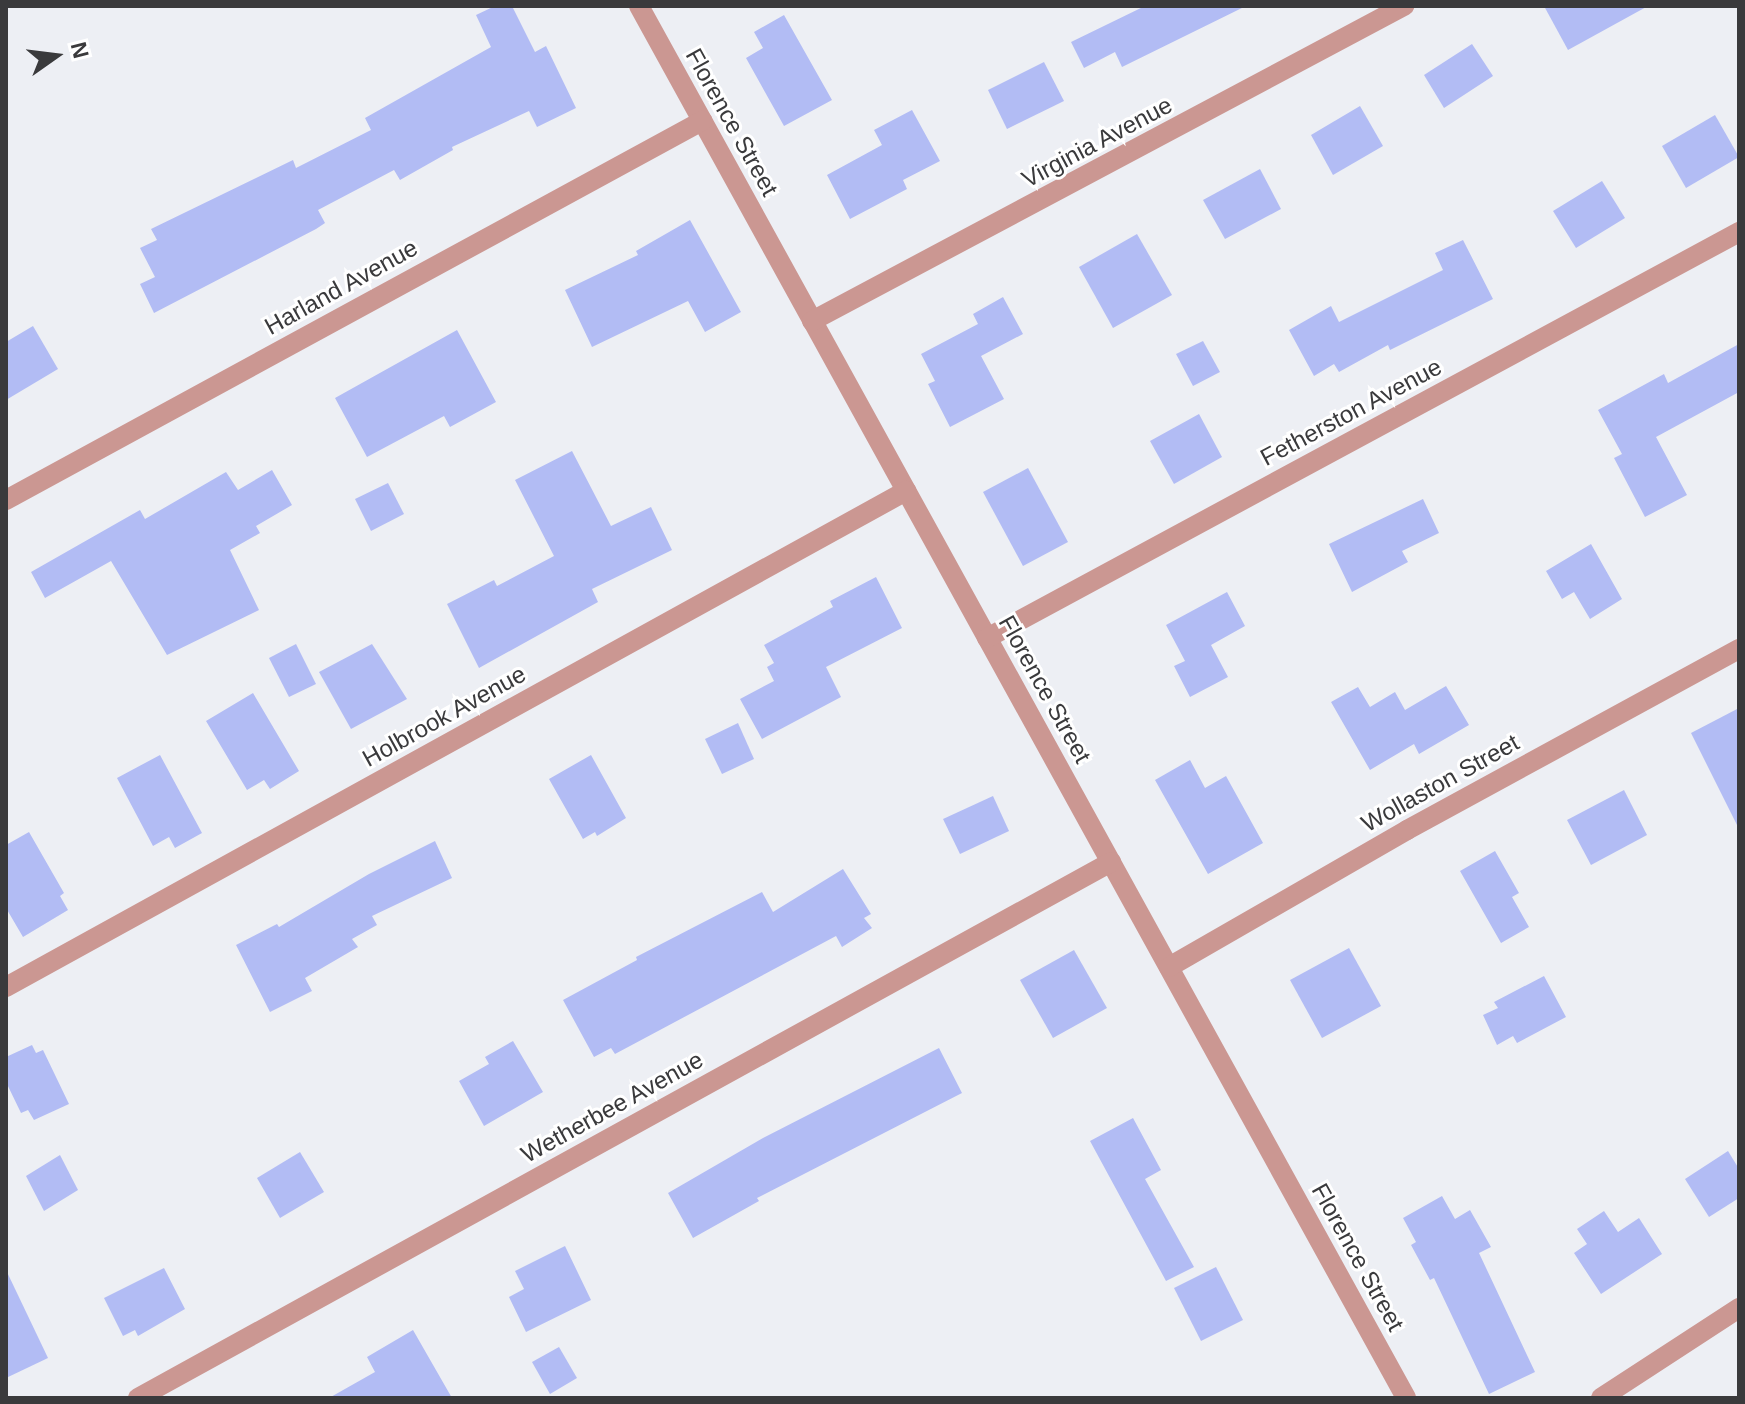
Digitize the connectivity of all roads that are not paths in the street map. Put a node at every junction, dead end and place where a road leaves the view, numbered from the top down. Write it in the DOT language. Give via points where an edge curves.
graph roads {
  1 [pos="639,6"];
  2 [pos="1404,6"];
  3 [pos="702,121"];
  4 [pos="1739,232"];
  5 [pos="812,321"];
  6 [pos="906,491"];
  7 [pos="6,500"];
  8 [pos="987,638"];
  9 [pos="1739,649"];
  10 [pos="1111,862"];
  11 [pos="1169,967"];
  12 [pos="6,987"];
  13 [pos="1739,1308"];
  14 [pos="138,1398"];
  15 [pos="1406,1398"];
  16 [pos="1601,1398"];
  1 -- 3 [label="street, Florence Street"];
  2 -- 5 [label="street, Virginia Avenue"];
  3 -- 5 [label="street, Florence Street"];
  3 -- 7 [label="street, Harland Avenue"];
  4 -- 8 [label="street, Fetherston Avenue"];
  5 -- 6 [label="street, Florence Street"];
  6 -- 8 [label="street, Florence Street"];
  6 -- 12 [label="street, Holbrook Avenue"];
  8 -- 10 [label="street, Florence Street"];
  9 -- 11 [label="street, Wollaston Street"];
  10 -- 11 [label="street, Florence Street"];
  10 -- 14 [label="street, Wetherbee Avenue"];
  11 -- 15 [label="street, Florence Street"];
  13 -- 16 [label="street"];
}
